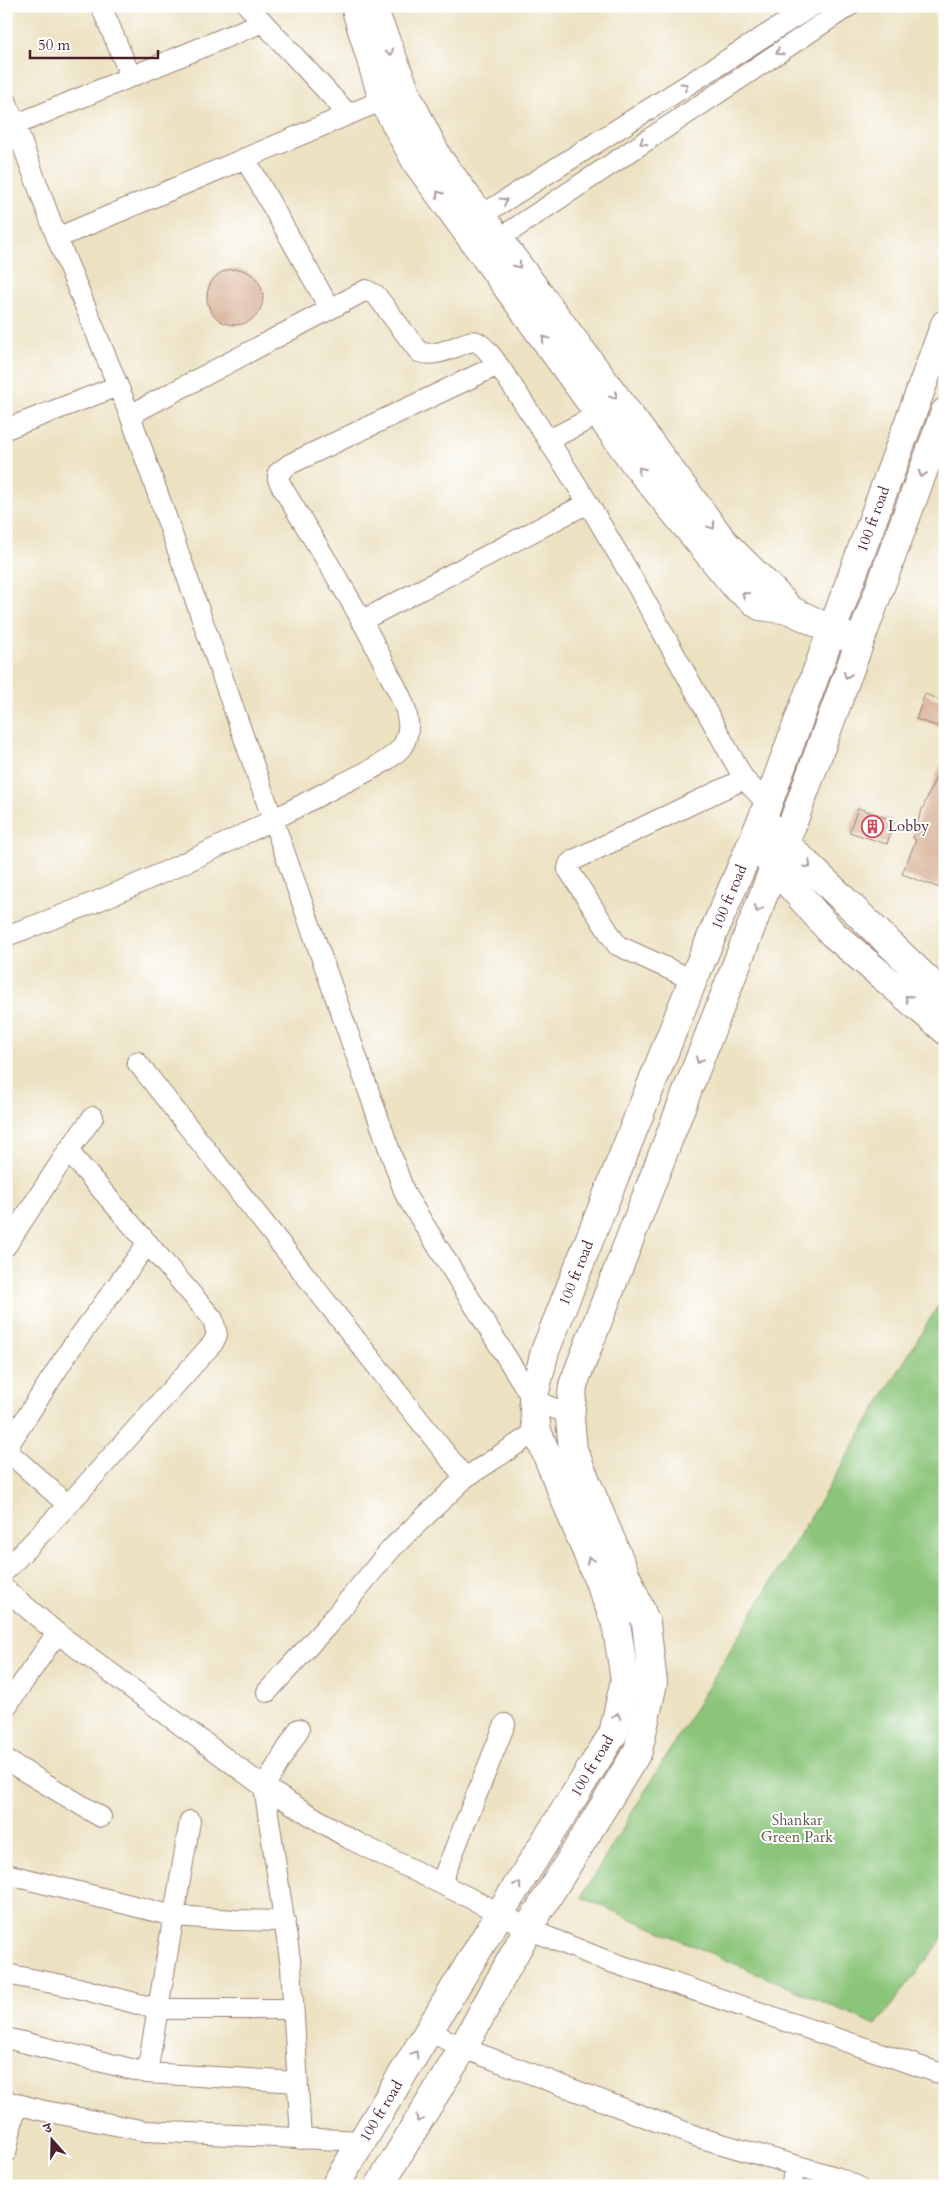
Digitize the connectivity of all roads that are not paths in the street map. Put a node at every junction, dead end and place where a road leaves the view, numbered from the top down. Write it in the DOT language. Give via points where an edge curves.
graph roads {
  1 [pos="101,6"];
  2 [pos="248,6"];
  3 [pos="355,6"];
  4 [pos="372,6"];
  5 [pos="849,6"];
  6 [pos="800,10"];
  7 [pos="263,22"];
  8 [pos="804,35"];
  9 [pos="131,77"];
  10 [pos="6,100"];
  11 [pos="383,100"];
  12 [pos="348,114"];
  13 [pos="15,125"];
  14 [pos="245,158"];
  15 [pos="472,221"];
  16 [pos="56,238"];
  17 [pos="490,245"];
  18 [pos="330,309"];
  19 [pos="945,324"];
  20 [pos="498,365"];
  21 [pos="118,386"];
  22 [pos="945,412"];
  23 [pos="600,414"];
  24 [pos="130,415"];
  25 [pos="6,429"];
  26 [pos="549,440"];
  27 [pos="588,503"];
  28 [pos="790,610"];
  29 [pos="361,621"];
  30 [pos="831,631"];
  31 [pos="859,642"];
  32 [pos="744,779"];
  33 [pos="273,820"];
  34 [pos="761,821"];
  35 [pos="785,843"];
  36 [pos="774,868"];
  37 [pos="6,936"];
  38 [pos="693,980"];
  39 [pos="945,997"];
  40 [pos="945,1030"];
  41 [pos="137,1062"];
  42 [pos="93,1117"];
  43 [pos="68,1151"];
  44 [pos="148,1243"];
  45 [pos="6,1246"];
  46 [pos="533,1400"];
  47 [pos="571,1415"];
  48 [pos="537,1431"];
  49 [pos="6,1450"];
  50 [pos="464,1478"];
  51 [pos="68,1505"];
  52 [pos="6,1570"];
  53 [pos="6,1590"];
  54 [pos="57,1633"];
  55 [pos="267,1692"];
  56 [pos="6,1707"];
  57 [pos="505,1724"];
  58 [pos="299,1729"];
  59 [pos="6,1760"];
  60 [pos="264,1787"];
  61 [pos="101,1817"];
  62 [pos="190,1821"];
  63 [pos="6,1874"];
  64 [pos="441,1883"];
  65 [pos="500,1913"];
  66 [pos="174,1916"];
  67 [pos="285,1921"];
  68 [pos="528,1929"];
  69 [pos="6,1974"];
  70 [pos="157,2009"];
  71 [pos="293,2009"];
  72 [pos="429,2031"];
  73 [pos="6,2038"];
  74 [pos="463,2048"];
  75 [pos="147,2073"];
  76 [pos="945,2075"];
  77 [pos="298,2082"];
  78 [pos="11,2102"];
  79 [pos="301,2139"];
  80 [pos="363,2141"];
  81 [pos="6,2153"];
  82 [pos="794,2165"];
  83 [pos="335,2186"];
  84 [pos="379,2186"];
  85 [pos="792,2186"];
  86 [pos="857,2186"];
  1 -- 9 [label="street"];
  2 -- 7 [label="street"];
  3 -- 11 [label="main road"];
  4 -- 15 [label="main road, one-way" via="409,100"];
  5 -- 8 [label="street"];
  6 -- 8 [label="street"];
  15 -- 6 [label="street, one-way"];
  7 -- 9 [label="street"];
  7 -- 12 [label="street"];
  8 -- 17 [label="street, one-way"];
  9 -- 13 [label="street"];
  10 -- 13 [label="street"];
  11 -- 12 [label="street"];
  15 -- 11 [label="main road, one-way" via="417,162"];
  12 -- 14 [label="street"];
  13 -- 16 [label="street"];
  14 -- 16 [label="street"];
  14 -- 18 [label="street"];
  15 -- 17 [label="main road"];
  16 -- 21 [label="street"];
  23 -- 17 [label="main road, one-way"];
  17 -- 28 [label="main road, one-way" via="723,542 773,589"];
  18 -- 20 [label="street" via="366,290 372,292 419,352 434,355 474,341"];
  18 -- 24 [label="street"];
  19 -- 30 [label="main road, 100 ft road"];
  20 -- 26 [label="street"];
  20 -- 29 [label="street" via="290,464 278,473 282,487"];
  21 -- 24 [label="street"];
  21 -- 25 [label="street"];
  22 -- 31 [label="main road, 100 ft road, one-way"];
  23 -- 26 [label="street"];
  28 -- 23 [label="main road, one-way" via="760,606 736,588"];
  24 -- 33 [label="street"];
  26 -- 27 [label="street"];
  27 -- 29 [label="street"];
  27 -- 32 [label="street"];
  28 -- 30 [label="main road"];
  29 -- 33 [label="street" via="402,701 408,723 402,747"];
  30 -- 31 [label="main road"];
  30 -- 34 [label="main road, 100 ft road"];
  31 -- 35 [label="main road, 100 ft road, one-way"];
  32 -- 34 [label="street"];
  32 -- 38 [label="street" via="569,864 568,870 617,945"];
  33 -- 37 [label="street" via="135,886 65,916"];
  33 -- 46 [label="street" via="405,1194"];
  34 -- 35 [label="main road"];
  34 -- 36 [label="main road"];
  34 -- 38 [label="main road, 100 ft road"];
  35 -- 36 [label="main road, 100 ft road"];
  35 -- 39 [label="main road, one-way"];
  40 -- 36 [label="main road, one-way" via="832,933"];
  36 -- 47 [label="main road, 100 ft road, one-way" via="585,1352 574,1385"];
  38 -- 46 [label="main road, 100 ft road" via="545,1351"];
  41 -- 50 [label="street"];
  42 -- 43 [label="street"];
  43 -- 44 [label="street"];
  43 -- 45 [label="street"];
  44 -- 49 [label="street" via="71,1348"];
  44 -- 51 [label="street" via="213,1319 217,1335"];
  46 -- 47 [label="street"];
  46 -- 48 [label="main road, 100 ft road"];
  47 -- 68 [label="main road, 100 ft road" via="573,1450 646,1623 653,1683 638,1751"];
  48 -- 50 [label="street"];
  65 -- 48 [label="main road, 100 ft road, one-way" via="613,1734 625,1680 616,1623"];
  49 -- 51 [label="street"];
  50 -- 55 [label="street" via="392,1548"];
  51 -- 52 [label="street"];
  53 -- 54 [label="street"];
  54 -- 56 [label="street"];
  54 -- 60 [label="street"];
  57 -- 64 [label="street"];
  58 -- 60 [label="street"];
  59 -- 61 [label="street"];
  60 -- 64 [label="street" via="348,1838"];
  60 -- 67 [label="street"];
  62 -- 66 [label="street"];
  63 -- 66 [label="street"];
  64 -- 65 [label="street"];
  65 -- 68 [label="street"];
  65 -- 72 [label="main road, 100 ft road"];
  66 -- 67 [label="street"];
  66 -- 70 [label="street"];
  67 -- 71 [label="street"];
  68 -- 74 [label="main road, 100 ft road"];
  68 -- 76 [label="street" via="602,1959"];
  69 -- 70 [label="street" via="78,1988"];
  70 -- 71 [label="street"];
  70 -- 75 [label="street"];
  71 -- 77 [label="street"];
  72 -- 74 [label="street"];
  80 -- 72 [label="main road, 100 ft road, one-way"];
  73 -- 75 [label="street"];
  74 -- 82 [label="street" via="701,2138"];
  74 -- 84 [label="main road, 100 ft road, one-way"];
  75 -- 77 [label="street"];
  77 -- 79 [label="street"];
  78 -- 79 [label="street" via="145,2131"];
  78 -- 81 [label="street"];
  79 -- 80 [label="street"];
  80 -- 83 [label="main road, 100 ft road"];
  82 -- 85 [label="street"];
  82 -- 86 [label="street"];
}
